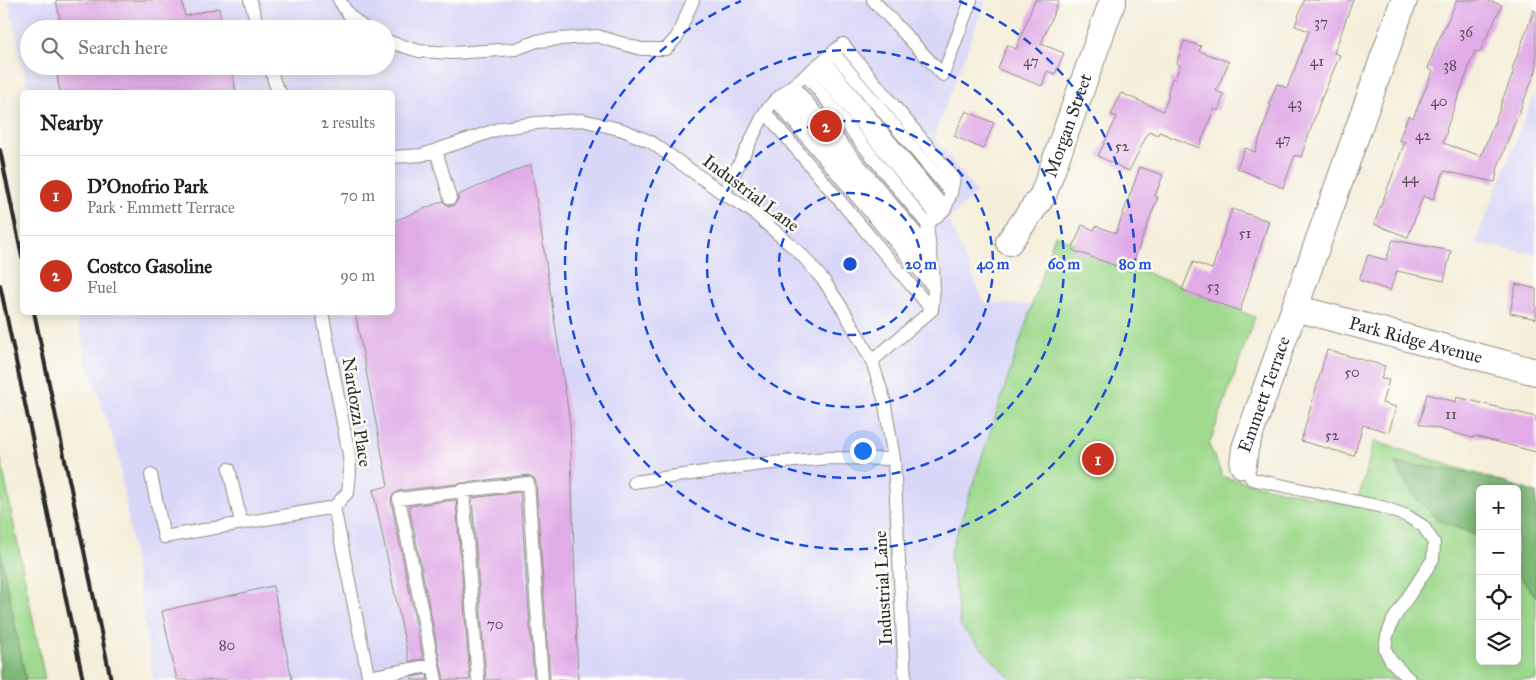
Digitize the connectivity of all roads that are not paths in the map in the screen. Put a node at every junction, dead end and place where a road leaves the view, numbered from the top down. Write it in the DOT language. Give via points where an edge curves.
graph roads {
  1 [pos="251,0"];
  2 [pos="339,0"];
  3 [pos="694,0"];
  4 [pos="873,0"];
  5 [pos="971,0"];
  6 [pos="1113,0"];
  7 [pos="1404,0"];
  8 [pos="257,20"];
  9 [pos="355,20"];
  10 [pos="395,44"];
  11 [pos="819,63"];
  12 [pos="273,75"];
  13 [pos="278,88"];
  14 [pos="784,92"];
  15 [pos="765,112"];
  16 [pos="436,150"];
  17 [pos="395,157"];
  18 [pos="724,194"];
  19 [pos="450,198"];
  20 [pos="937,217"];
  21 [pos="1009,242"];
  22 [pos="930,250"];
  23 [pos="933,269"];
  24 [pos="934,288"];
  25 [pos="1295,308"];
  26 [pos="932,310"];
  27 [pos="323,315"];
  28 [pos="872,361"];
  29 [pos="1536,372"];
  30 [pos="894,459"];
  31 [pos="1244,465"];
  32 [pos="229,469"];
  33 [pos="151,475"];
  34 [pos="634,482"];
  35 [pos="463,490"];
  36 [pos="334,507"];
  37 [pos="241,523"];
  38 [pos="432,666"];
  39 [pos="369,678"];
  40 [pos="436,680"];
  41 [pos="478,680"];
  42 [pos="542,680"];
  43 [pos="904,680"];
  44 [pos="1410,680"];
  1 -- 8 [label="lane"];
  2 -- 9 [label="lane"];
  3 -- 10 [label="lane" via="677,36 666,49 640,49 597,36 537,41 516,49 453,53 419,51"];
  4 -- 5 [label="lane" via="943,75"];
  6 -- 21 [label="street, Morgan Street" via="1043,194"];
  7 -- 25 [label="street, Emmett Terrace"];
  11 -- 14 [label="lane"];
  11 -- 20 [label="lane"];
  11 -- 20 [label="lane"];
  11 -- 20 [label="lane" via="951,193"];
  12 -- 13 [label="lane"];
  14 -- 15 [label="lane"];
  14 -- 22 [label="lane"];
  14 -- 23 [label="lane"];
  14 -- 24 [label="lane"];
  15 -- 18 [label="lane"];
  15 -- 26 [label="lane"];
  16 -- 17 [label="lane, Industrial Lane" via="422,155"];
  16 -- 18 [label="lane, Industrial Lane" via="502,128 582,120 624,130 651,142"];
  16 -- 19 [label="lane"];
  18 -- 28 [label="lane, Industrial Lane" via="753,212 814,268 844,311"];
  20 -- 22 [label="lane"];
  22 -- 23 [label="lane"];
  23 -- 24 [label="lane"];
  24 -- 26 [label="lane"];
  25 -- 29 [label="street, Park Ridge Avenue"];
  25 -- 31 [label="street, Emmett Terrace" via="1245,448"];
  26 -- 28 [label="lane"];
  27 -- 36 [label="lane, Nardozzi Place" via="349,455 348,492"];
  28 -- 30 [label="lane, Industrial Lane" via="884,400"];
  30 -- 34 [label="lane" via="828,458"];
  30 -- 43 [label="lane, Industrial Lane"];
  31 -- 44 [label="lane, Emmett Terrace" via="1252,479 1382,507 1423,526 1434,543 1433,559 1393,620 1385,649 1391,661"];
  32 -- 37 [label="lane"];
  33 -- 37 [label="lane" via="164,537"];
  35 -- 38 [label="lane" via="399,499"];
  35 -- 41 [label="lane"];
  35 -- 42 [label="lane" via="528,483"];
  36 -- 37 [label="lane"];
  36 -- 39 [label="lane"];
  38 -- 39 [label="lane"];
  38 -- 40 [label="lane"];
}
